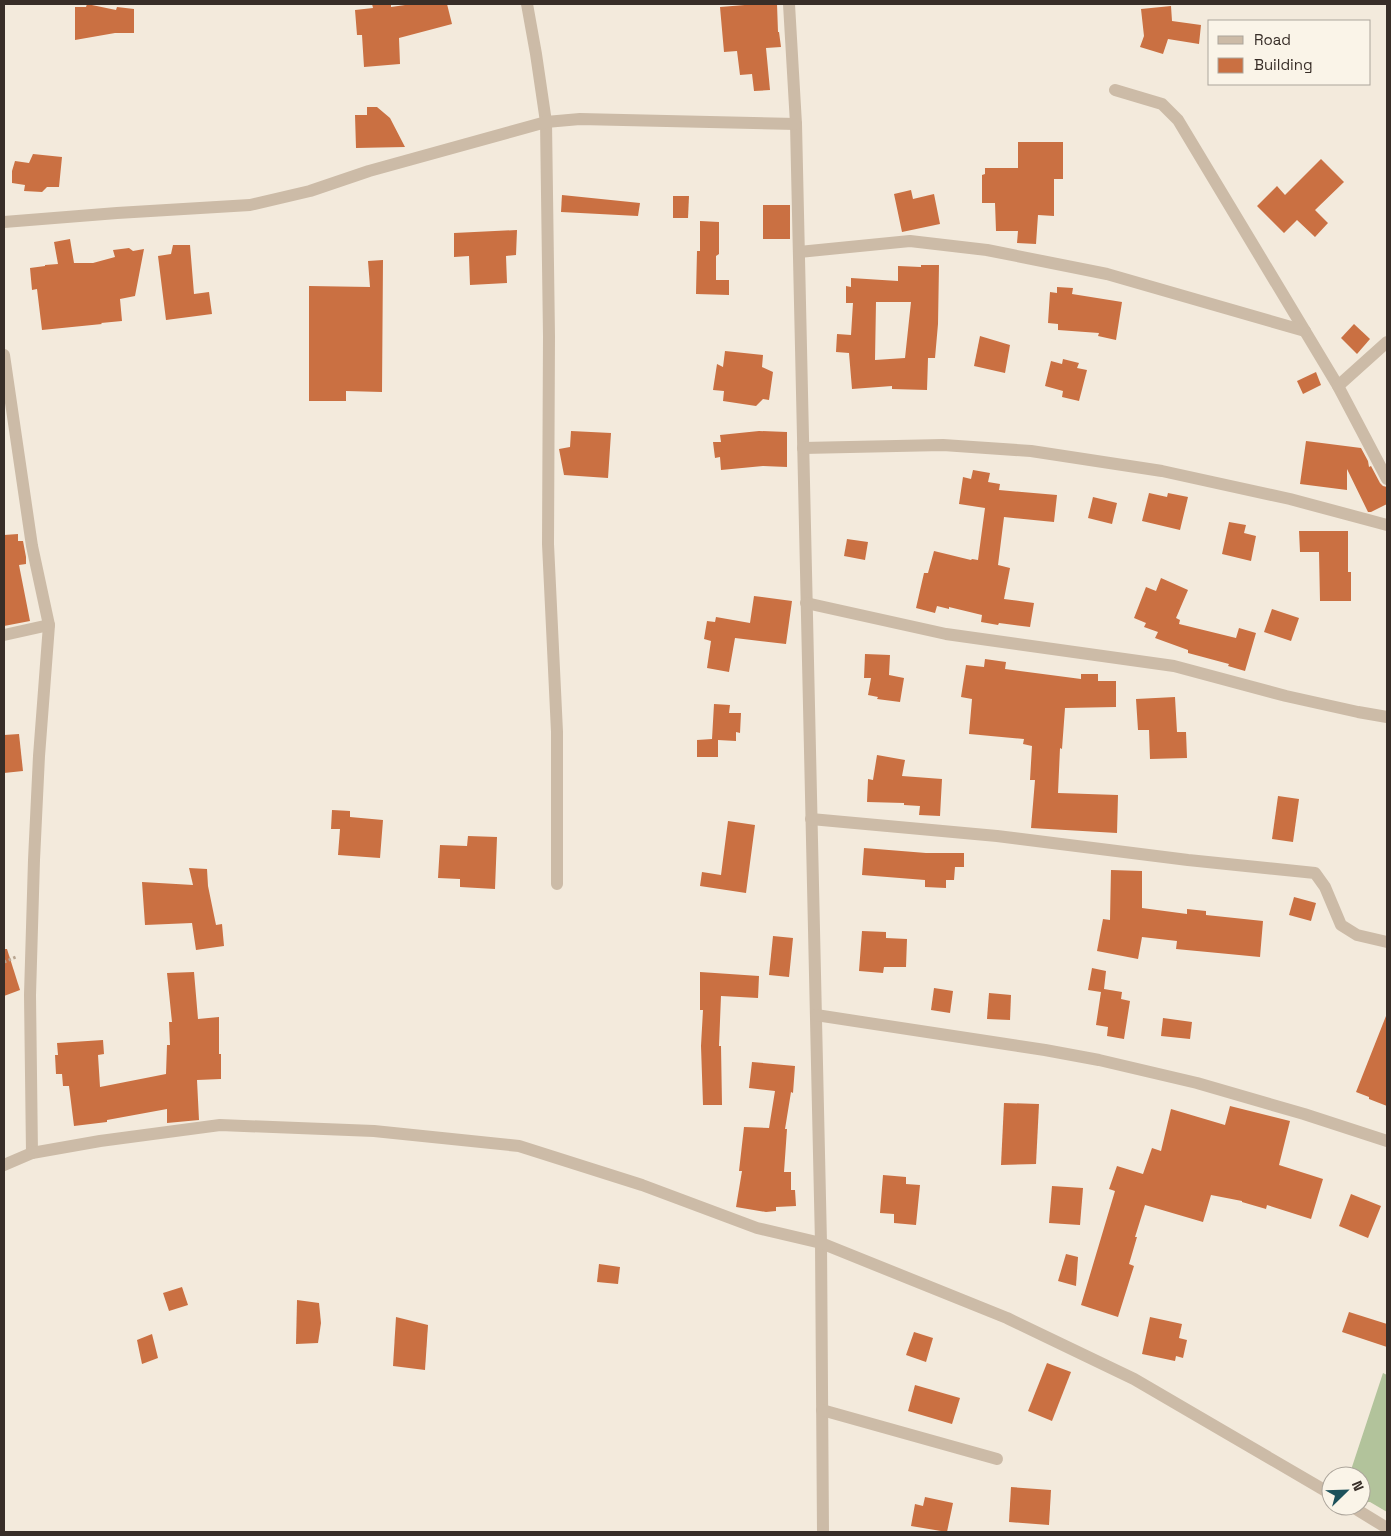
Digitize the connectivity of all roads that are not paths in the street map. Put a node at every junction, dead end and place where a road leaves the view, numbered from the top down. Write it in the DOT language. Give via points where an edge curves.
graph roads {
  1 [pos="527,4"];
  2 [pos="789,4"];
  3 [pos="1115,90"];
  4 [pos="546,122"];
  5 [pos="796,124"];
  6 [pos="4,222"];
  7 [pos="798,252"];
  8 [pos="1305,331"];
  9 [pos="1387,342"];
  10 [pos="4,355"];
  11 [pos="1338,386"];
  12 [pos="9,429"];
  13 [pos="803,448"];
  14 [pos="1387,479"];
  15 [pos="1387,525"];
  16 [pos="806,603"];
  17 [pos="49,625"];
  18 [pos="4,635"];
  19 [pos="1387,717"];
  20 [pos="811,820"];
  21 [pos="557,884"];
  22 [pos="1387,942"];
  23 [pos="816,1015"];
  24 [pos="1387,1141"];
  25 [pos="32,1153"];
  26 [pos="4,1165"];
  27 [pos="821,1243"];
  28 [pos="822,1410"];
  29 [pos="998,1459"];
  30 [pos="1321,1488"];
  31 [pos="1367,1516"];
  32 [pos="1387,1528"];
  33 [pos="824,1532"];
  34 [pos="1386,1532"];
  1 -- 4 [label="street"];
  2 -- 5 [label="street"];
  3 -- 8 [label="street" via="1162,104 1178,120"];
  4 -- 5 [label="street" via="580,119"];
  4 -- 6 [label="street" via="386,166 310,191 250,205"];
  4 -- 21 [label="street" via="548,544 558,732"];
  5 -- 7 [label="street"];
  7 -- 8 [label="street" via="910,241 987,250 1106,274"];
  7 -- 13 [label="street"];
  8 -- 11 [label="street"];
  9 -- 11 [label="street"];
  10 -- 12 [label="street"];
  11 -- 14 [label="street"];
  12 -- 17 [label="street"];
  13 -- 15 [label="street" via="943,446 1031,450 1162,471 1290,499"];
  13 -- 16 [label="street"];
  16 -- 19 [label="street" via="946,634 1174,666 1286,696"];
  16 -- 20 [label="street"];
  17 -- 18 [label="street"];
  17 -- 25 [label="street" via="34,869 30,994"];
  20 -- 22 [label="street" via="997,836 1314,873 1325,887 1341,926 1357,935"];
  20 -- 23 [label="street"];
  23 -- 24 [label="street" via="1098,1060 1197,1083"];
  23 -- 27 [label="street"];
  25 -- 26 [label="street"];
  25 -- 27 [label="street" via="220,1126 374,1131 519,1146 642,1185 757,1228"];
  27 -- 28 [label="street"];
  27 -- 30 [label="street" via="1007,1318 1134,1379"];
  28 -- 29 [label="street"];
  28 -- 33 [label="street"];
  31 -- 32 [label="street"];
  32 -- 34 [label="street"];
}
